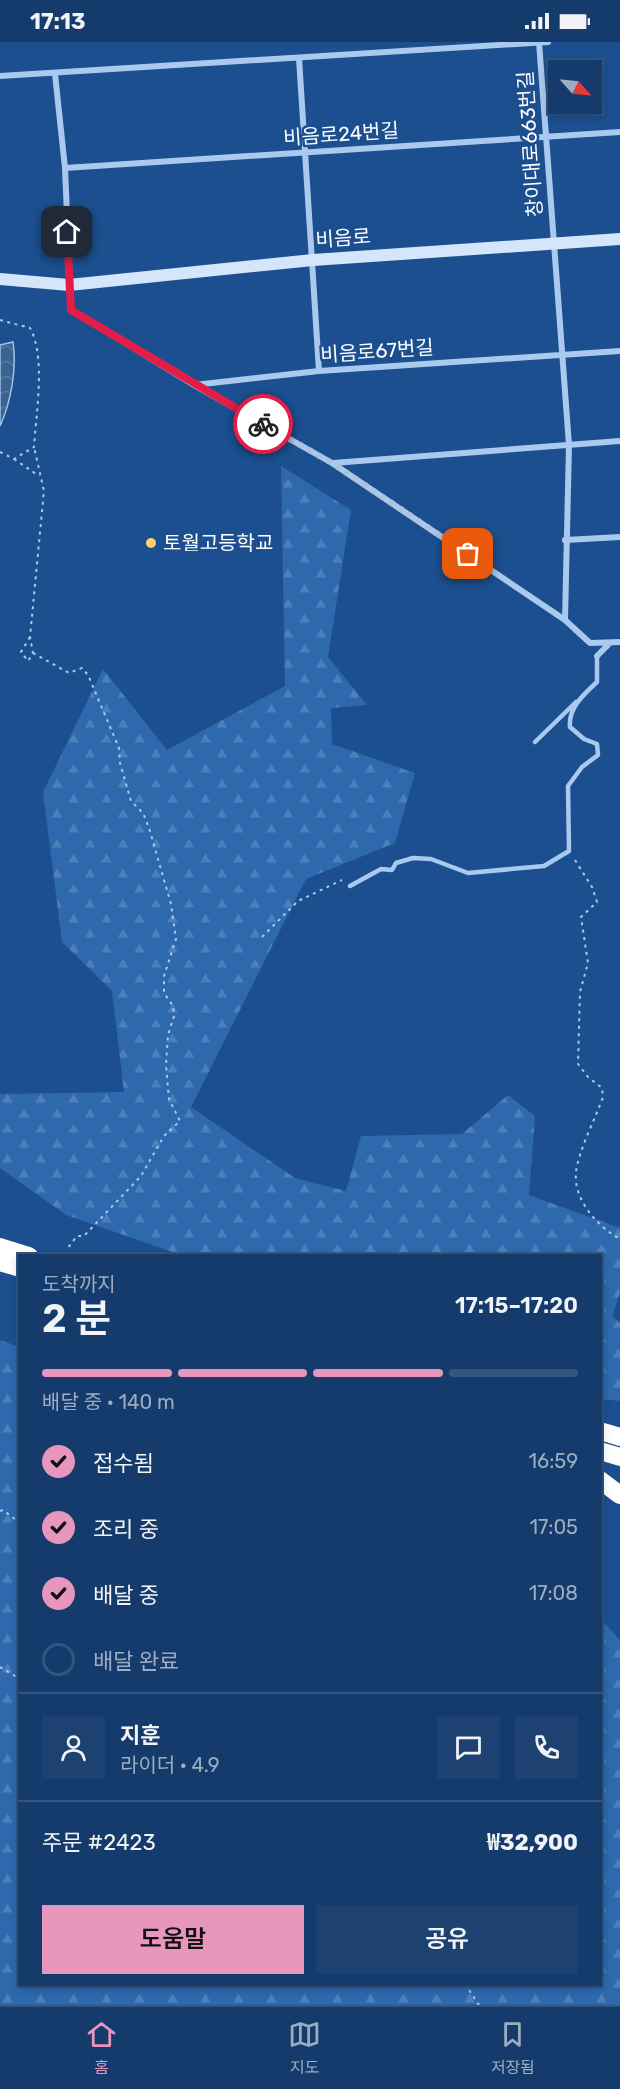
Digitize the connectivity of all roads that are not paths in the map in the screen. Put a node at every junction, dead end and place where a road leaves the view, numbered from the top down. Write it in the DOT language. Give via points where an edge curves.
graph roads {
  1 [pos="539,42"];
  2 [pos="548,42"];
  3 [pos="299,58"];
  4 [pos="55,74"];
  5 [pos="0,76"];
  6 [pos="620,132"];
  7 [pos="546,137"];
  8 [pos="305,153"];
  9 [pos="64,168"];
  10 [pos="620,239"];
  11 [pos="554,244"];
  12 [pos="313,260"];
  13 [pos="0,279"];
  14 [pos="69,285"];
  15 [pos="620,351"];
  16 [pos="562,355"];
  17 [pos="319,371"];
  18 [pos="194,385"];
  19 [pos="620,441"];
  20 [pos="569,445"];
  21 [pos="332,463"];
  22 [pos="620,537"];
  23 [pos="565,540"];
  24 [pos="565,620"];
  25 [pos="620,642"];
  26 [pos="610,643"];
  27 [pos="597,656"];
  28 [pos="580,698"];
  29 [pos="535,742"];
  30 [pos="350,886"];
  31 [pos="0,1247"];
  32 [pos="23,1254"];
  33 [pos="0,1262"];
  34 [pos="18,1267"];
  35 [pos="602,1432"];
  36 [pos="620,1437"];
  37 [pos="602,1452"];
  38 [pos="620,1457"];
  39 [pos="602,1481"];
  40 [pos="620,1496"];
  1 -- 2 [label="street, 창이대로663번길"];
  1 -- 3 [label="street, 창이대로663번길"];
  1 -- 7 [label="street, 창이대로663번길"];
  3 -- 4 [label="street, 창이대로663번길"];
  3 -- 8 [label="street"];
  4 -- 5 [label="street, 창이대로663번길"];
  4 -- 9 [label="street"];
  6 -- 7 [label="street, 비음로24번길"];
  7 -- 8 [label="street, 비음로24번길"];
  7 -- 11 [label="street, 창이대로663번길"];
  8 -- 9 [label="street, 비음로24번길"];
  8 -- 12 [label="street"];
  9 -- 14 [label="street"];
  10 -- 11 [label="street, 비음로"];
  11 -- 12 [label="street, 비음로"];
  11 -- 16 [label="street"];
  12 -- 14 [label="street, 비음로"];
  12 -- 17 [label="street"];
  13 -- 14 [label="street, 비음로"];
  14 -- 18 [label="street" via="71,310"];
  15 -- 16 [label="street, 비음로67번길"];
  16 -- 17 [label="street, 비음로67번길"];
  16 -- 20 [label="street"];
  17 -- 18 [label="street, 비음로67번길"];
  18 -- 21 [label="street"];
  19 -- 20 [label="street"];
  20 -- 21 [label="street"];
  20 -- 23 [label="street"];
  21 -- 24 [label="street"];
  22 -- 23 [label="street"];
  23 -- 24 [label="street"];
  24 -- 26 [label="street" via="590,643"];
  25 -- 26 [label="street"];
  26 -- 27 [label="street"];
  27 -- 28 [label="lane" via="597,682"];
  28 -- 29 [label="lane"];
  28 -- 30 [label="lane" via="569,717 570,727 597,744 598,755 582,767 568,786 569,851 544,866 468,873 431,859 413,858"];
  31 -- 32 [label="highway"];
  33 -- 34 [label="highway"];
  35 -- 36 [label="highway"];
  37 -- 38 [label="highway"];
  39 -- 40 [label="highway"];
}
